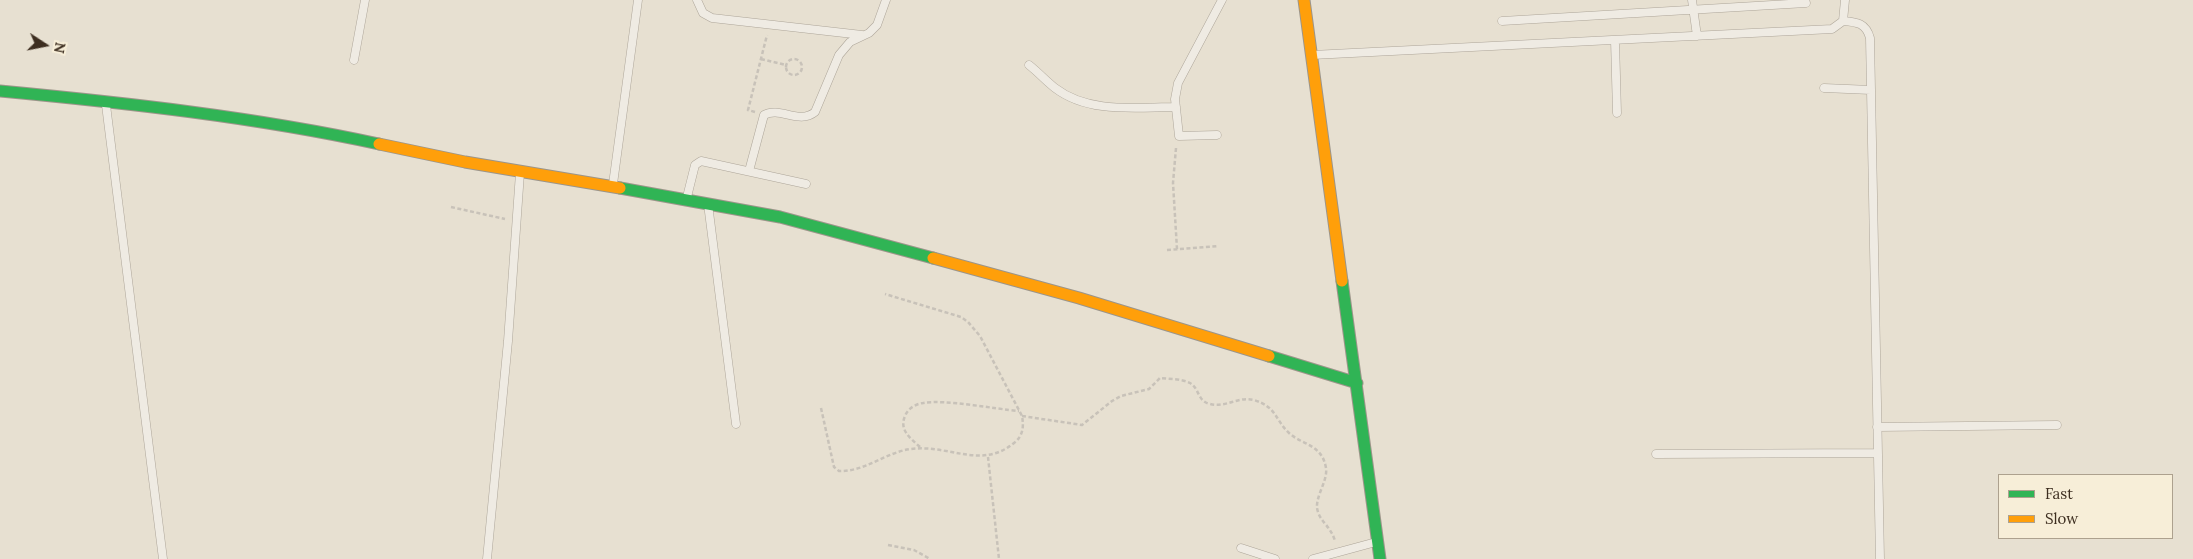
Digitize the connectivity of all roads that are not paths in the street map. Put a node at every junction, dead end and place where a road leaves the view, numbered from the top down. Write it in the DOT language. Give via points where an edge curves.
graph roads {
  1 [pos="365,0"];
  2 [pos="638,0"];
  3 [pos="697,0"];
  4 [pos="886,0"];
  5 [pos="1222,0"];
  6 [pos="1304,0"];
  7 [pos="1692,0"];
  8 [pos="1845,0"];
  9 [pos="1806,3"];
  10 [pos="1693,10"];
  11 [pos="1502,21"];
  12 [pos="1843,21"];
  13 [pos="864,36"];
  14 [pos="1697,36"];
  15 [pos="1614,40"];
  16 [pos="1311,55"];
  17 [pos="354,60"];
  18 [pos="1029,65"];
  19 [pos="1824,88"];
  20 [pos="1871,90"];
  21 [pos="0,91"];
  22 [pos="106,101"];
  23 [pos="1176,107"];
  24 [pos="1617,113"];
  25 [pos="1217,135"];
  26 [pos="520,171"];
  27 [pos="748,171"];
  28 [pos="806,184"];
  29 [pos="612,186"];
  30 [pos="687,198"];
  31 [pos="708,202"];
  32 [pos="1358,384"];
  33 [pos="736,424"];
  34 [pos="2057,425"];
  35 [pos="1878,427"];
  36 [pos="1878,453"];
  37 [pos="1656,454"];
  38 [pos="1378,542"];
  39 [pos="1241,548"];
  40 [pos="163,559"];
  41 [pos="487,559"];
  42 [pos="1275,559"];
  43 [pos="1314,559"];
  44 [pos="1380,559"];
  45 [pos="1880,559"];
  1 -- 17 [label="lane"];
  2 -- 29 [label="lane"];
  3 -- 13 [label="lane" via="703,13 712,18"];
  4 -- 13 [label="lane" via="880,21"];
  5 -- 23 [label="lane" via="1180,76"];
  6 -- 16 [label="street"];
  7 -- 10 [label="lane"];
  8 -- 12 [label="lane"];
  9 -- 10 [label="lane"];
  10 -- 11 [label="lane"];
  10 -- 14 [label="lane"];
  12 -- 14 [label="lane" via="1832,29"];
  12 -- 20 [label="lane" via="1861,24 1869,32"];
  13 -- 27 [label="lane" via="850,42 839,54 818,108 811,115 802,117 770,112 764,115"];
  14 -- 15 [label="lane"];
  15 -- 16 [label="lane"];
  15 -- 24 [label="lane"];
  16 -- 32 [label="street"];
  18 -- 23 [label="lane" via="1061,92 1092,105"];
  19 -- 20 [label="lane"];
  20 -- 35 [label="lane"];
  21 -- 22 [label="street"];
  22 -- 26 [label="street" via="338,135"];
  22 -- 40 [label="lane"];
  23 -- 25 [label="lane" via="1179,136"];
  26 -- 29 [label="street"];
  26 -- 41 [label="lane"];
  27 -- 28 [label="lane"];
  27 -- 30 [label="lane" via="698,162"];
  29 -- 30 [label="street"];
  30 -- 31 [label="street"];
  31 -- 32 [label="street" via="832,230 1070,296"];
  31 -- 33 [label="lane"];
  32 -- 38 [label="street"];
  34 -- 35 [label="lane"];
  35 -- 36 [label="lane"];
  36 -- 37 [label="lane"];
  36 -- 45 [label="lane"];
  38 -- 43 [label="lane"];
  38 -- 44 [label="street"];
  39 -- 42 [label="lane"];
}
